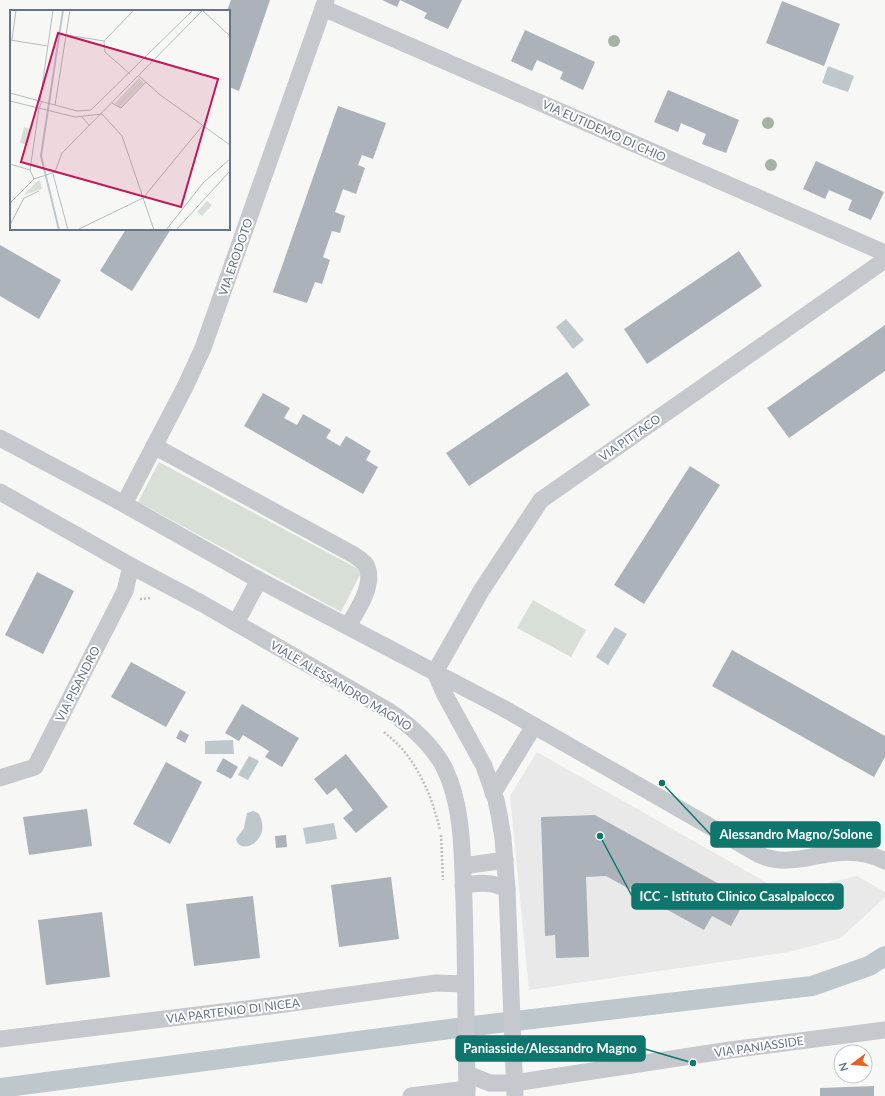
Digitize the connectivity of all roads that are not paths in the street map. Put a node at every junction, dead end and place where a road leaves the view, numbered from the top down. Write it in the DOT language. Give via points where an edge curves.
graph roads {
  1 [pos="325,4"];
  2 [pos="885,253"];
  3 [pos="885,260"];
  4 [pos="0,438"];
  5 [pos="154,446"];
  6 [pos="0,492"];
  7 [pos="124,504"];
  8 [pos="131,566"];
  9 [pos="259,580"];
  10 [pos="236,624"];
  11 [pos="348,626"];
  12 [pos="436,672"];
  13 [pos="534,726"];
  14 [pos="0,778"];
  15 [pos="493,793"];
  16 [pos="505,860"];
  17 [pos="885,861"];
  18 [pos="462,866"];
  19 [pos="463,886"];
  20 [pos="507,890"];
  21 [pos="465,984"];
  22 [pos="885,1030"];
  23 [pos="0,1039"];
  24 [pos="467,1086"];
  25 [pos="514,1090"];
  26 [pos="411,1096"];
  1 -- 2 [label="street, VIA EUTIDEMO DI CHIO"];
  1 -- 5 [label="street, VIA ERODOTO" via="205,344"];
  3 -- 12 [label="street, VIA PITTACO" via="541,500 481,591"];
  4 -- 7 [label="street"];
  5 -- 7 [label="street, VIA ERODOTO"];
  5 -- 11 [label="street" via="363,561 368,570 368,585 362,602"];
  6 -- 8 [label="street, VIALE ALESSANDRO MAGNO"];
  7 -- 9 [label="street"];
  8 -- 10 [label="street, VIALE ALESSANDRO MAGNO"];
  8 -- 14 [label="street, VIA PISANDRO" via="125,591 35,767"];
  9 -- 10 [label="street"];
  9 -- 11 [label="street"];
  10 -- 18 [label="street, VIALE ALESSANDRO MAGNO" via="416,730 441,761 452,789 459,823"];
  11 -- 12 [label="street"];
  12 -- 13 [label="street"];
  12 -- 15 [label="street" via="445,695 484,766"];
  13 -- 15 [label="street"];
  13 -- 17 [label="street" via="766,858 789,861 845,852 873,856"];
  15 -- 16 [label="street" via="501,824"];
  16 -- 18 [label="street"];
  16 -- 20 [label="street"];
  18 -- 19 [label="street, VIALE ALESSANDRO MAGNO"];
  19 -- 20 [label="street" via="486,883"];
  19 -- 21 [label="street, VIALE ALESSANDRO MAGNO"];
  20 -- 25 [label="street"];
  21 -- 23 [label="street, VIA PARTENIO DI NICEA" via="436,983"];
  21 -- 24 [label="street, VIALE ALESSANDRO MAGNO"];
  22 -- 25 [label="street, VIA PANIASSIDE" via="730,1050"];
  24 -- 25 [label="street, VIA PANIASSIDE" via="490,1083"];
  24 -- 26 [label="street"];
}
